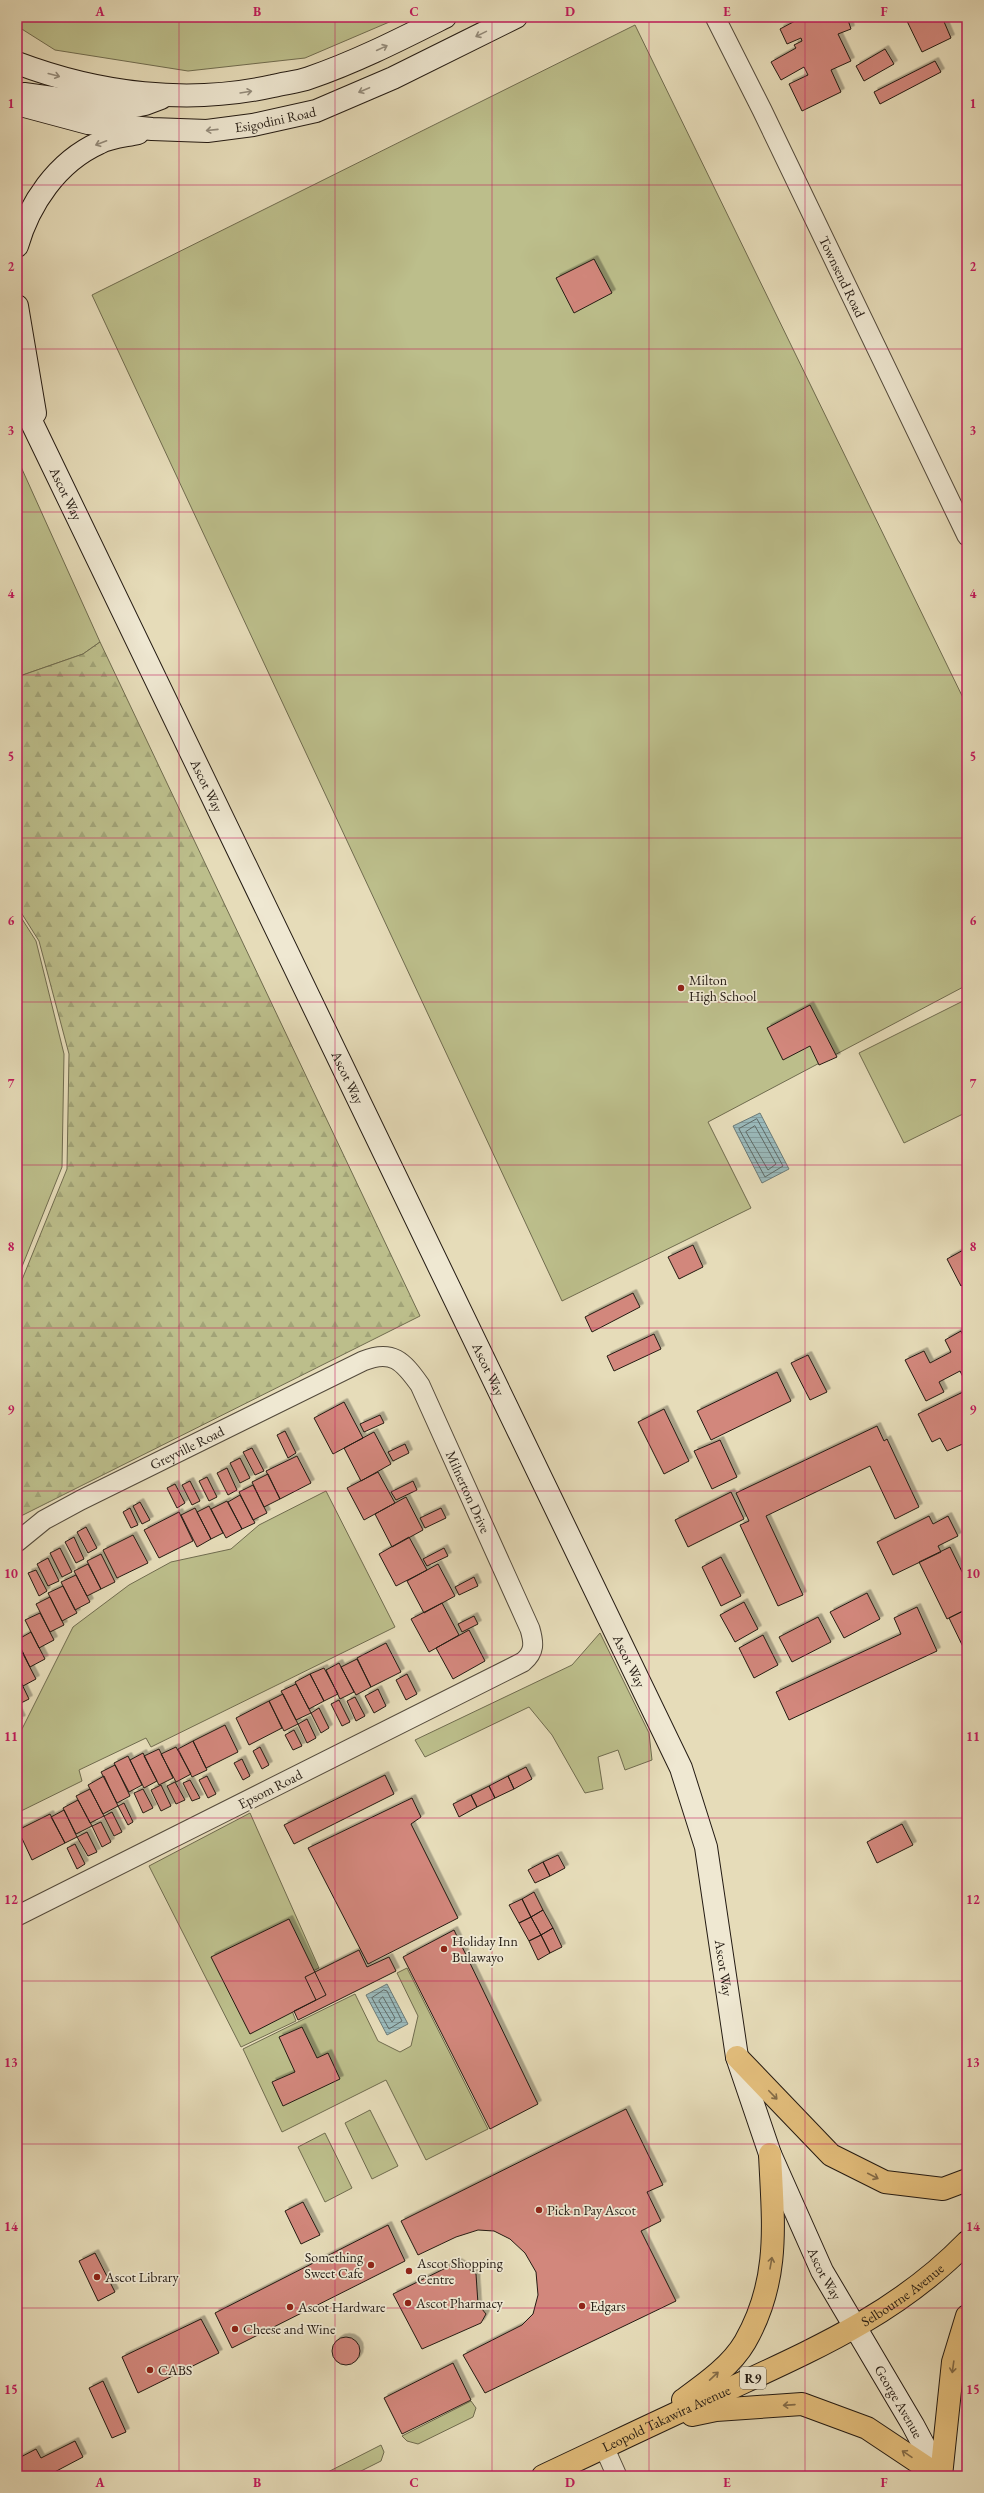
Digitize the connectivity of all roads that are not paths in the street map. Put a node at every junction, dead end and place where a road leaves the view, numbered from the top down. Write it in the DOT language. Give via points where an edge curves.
graph roads {
  1 [pos="445,17"];
  2 [pos="516,17"];
  3 [pos="715,17"];
  4 [pos="17,63"];
  5 [pos="17,94"];
  6 [pos="165,96"];
  7 [pos="17,104"];
  8 [pos="152,129"];
  9 [pos="17,246"];
  10 [pos="17,306"];
  11 [pos="17,392"];
  12 [pos="39,438"];
  13 [pos="967,536"];
  14 [pos="363,1362"];
  15 [pos="17,1542"];
  16 [pos="523,1662"];
  17 [pos="17,1916"];
  18 [pos="737,2057"];
  19 [pos="770,2154"];
  20 [pos="967,2180"];
  21 [pos="967,2242"];
  22 [pos="967,2316"];
  23 [pos="854,2328"];
  24 [pos="650,2425"];
  25 [pos="604,2447"];
  26 [pos="543,2476"];
  27 [pos="618,2476"];
  28 [pos="940,2476"];
  6 -- 1 [label="main road, one-way" via="200,97 245,92 308,78 378,50"];
  2 -- 8 [label="main road, Esigodini Road, one-way" via="393,78 316,111 253,125 207,131"];
  3 -- 13 [label="street, Townsend Road"];
  4 -- 6 [label="main road, one-way" via="92,85"];
  5 -- 6 [label="main road" via="125,108"];
  7 -- 8 [label="main road, Esigodini Road" via="88,123"];
  8 -- 9 [label="main road, one-way" via="99,143 64,166 41,194 22,228"];
  10 -- 12 [label="main road"];
  11 -- 12 [label="main road, Ascot Way"];
  12 -- 18 [label="main road, Ascot Way" via="469,1325 680,1768 706,1847"];
  14 -- 15 [label="street, Greyville Road" via="50,1516"];
  14 -- 16 [label="street, Milnerton Drive" via="387,1355 398,1360 420,1385 530,1629 534,1644 530,1656"];
  16 -- 17 [label="street, Epsom Road"];
  18 -- 19 [label="main road, Ascot Way"];
  18 -- 20 [label="highway, one-way" via="831,2155 885,2182 943,2189"];
  19 -- 23 [label="main road, Ascot Way" via="822,2271"];
  24 -- 19 [label="highway, one-way" via="715,2376 745,2342 765,2297 774,2248"];
  21 -- 23 [label="highway, Selbourne Avenue / R9" via="953,2257 889,2308"];
  22 -- 28 [label="highway, one-way" via="953,2362"];
  23 -- 24 [label="highway, Leopold Takawira Avenue / R9" via="835,2340"];
  23 -- 28 [label="main road, George Avenue" via="913,2425"];
  24 -- 25 [label="highway, Leopold Takawira Avenue / R9"];
  28 -- 24 [label="highway, one-way" via="867,2428 802,2404 716,2410"];
  25 -- 26 [label="highway, Leopold Takawira Avenue / R9"];
  25 -- 27 [label="street"];
}
